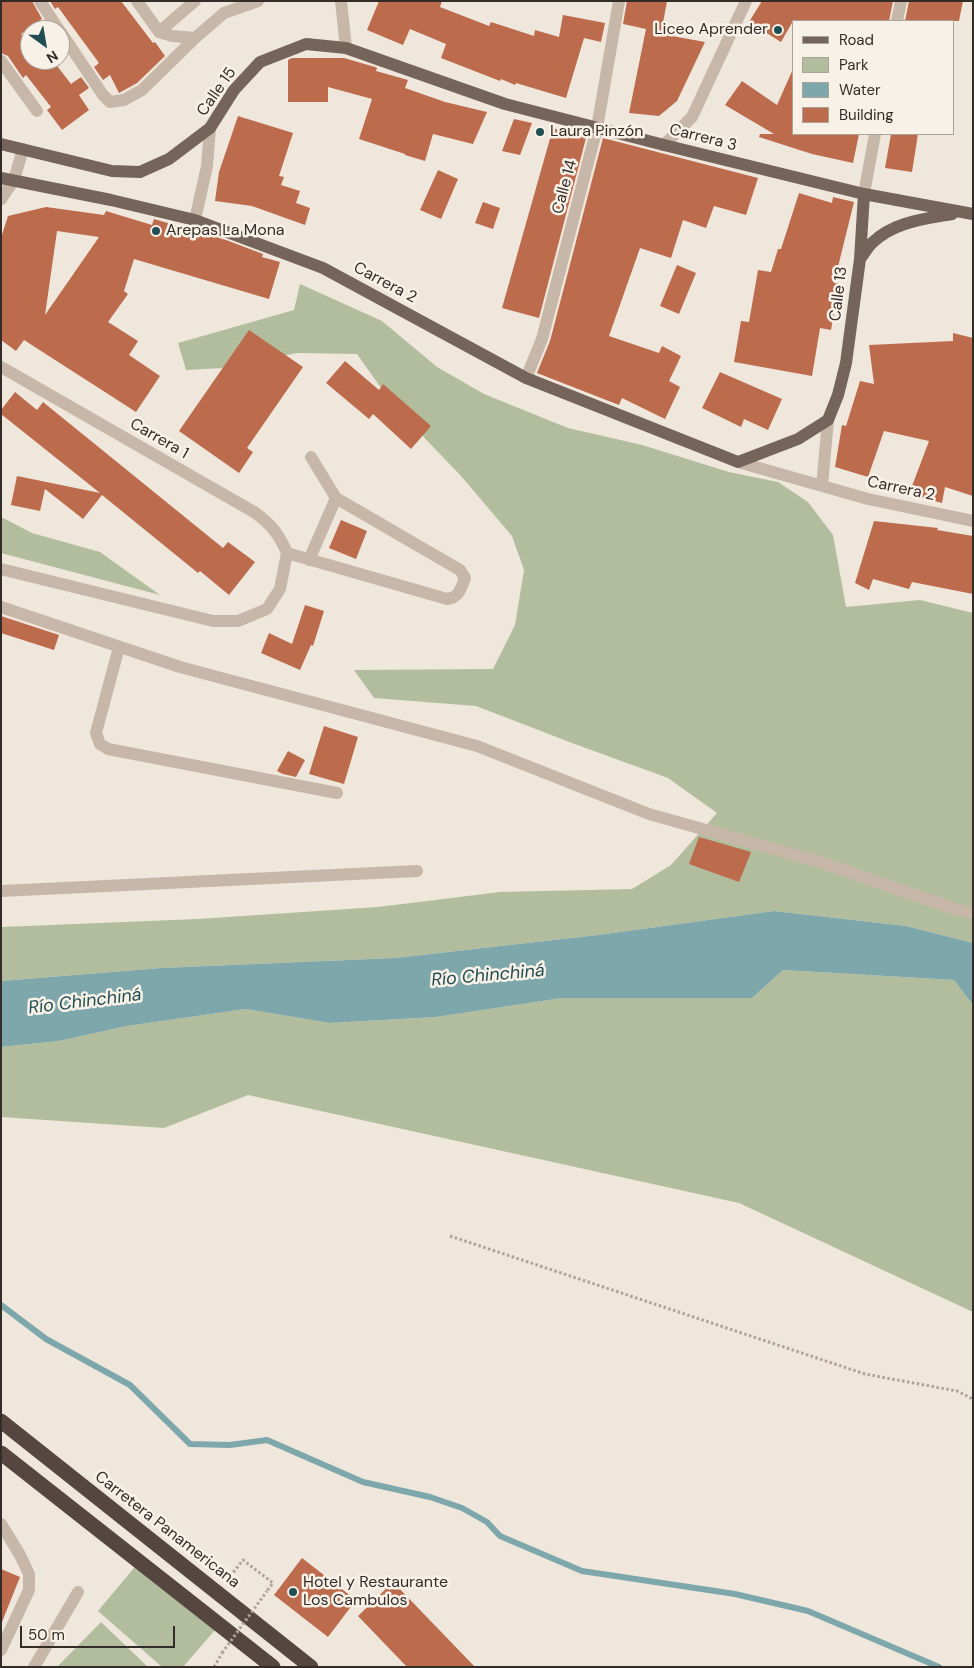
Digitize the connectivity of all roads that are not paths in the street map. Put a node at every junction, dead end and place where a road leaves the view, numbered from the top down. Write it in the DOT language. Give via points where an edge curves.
graph roads {
  1 [pos="40,1"];
  2 [pos="137,1"];
  3 [pos="195,1"];
  4 [pos="258,1"];
  5 [pos="341,1"];
  6 [pos="619,1"];
  7 [pos="746,1"];
  8 [pos="901,1"];
  9 [pos="53,20"];
  10 [pos="897,20"];
  11 [pos="159,32"];
  12 [pos="195,38"];
  13 [pos="70,45"];
  14 [pos="346,48"];
  15 [pos="1,61"];
  16 [pos="37,111"];
  17 [pos="210,128"];
  18 [pos="597,128"];
  19 [pos="876,135"];
  20 [pos="1,144"];
  21 [pos="664,145"];
  22 [pos="23,149"];
  23 [pos="1,178"];
  24 [pos="14,180"];
  25 [pos="864,194"];
  26 [pos="1,199"];
  27 [pos="967,214"];
  28 [pos="195,220"];
  29 [pos="860,260"];
  30 [pos="1,367"];
  31 [pos="526,378"];
  32 [pos="828,420"];
  33 [pos="311,457"];
  34 [pos="738,462"];
  35 [pos="822,486"];
  36 [pos="336,498"];
  37 [pos="973,521"];
  38 [pos="287,554"];
  39 [pos="309,560"];
  40 [pos="1,569"];
  41 [pos="1,607"];
  42 [pos="118,647"];
  43 [pos="337,793"];
  44 [pos="416,871"];
  45 [pos="1,891"];
  46 [pos="973,913"];
  47 [pos="1,1421"];
  48 [pos="1,1453"];
  49 [pos="1,1524"];
  50 [pos="78,1592"];
  51 [pos="1,1650"];
  52 [pos="34,1667"];
  53 [pos="273,1667"];
  54 [pos="311,1667"];
  1 -- 9 [label="street"];
  2 -- 11 [label="street"];
  3 -- 11 [label="street"];
  4 -- 12 [label="street" via="224,13"];
  5 -- 14 [label="street"];
  6 -- 18 [label="street, Calle 14"];
  7 -- 21 [label="street" via="692,117"];
  8 -- 10 [label="street"];
  11 -- 12 [label="street"];
  12 -- 13 [label="street" via="142,90 124,100 110,102"];
  14 -- 17 [label="main road, Calle 15" via="306,44 260,62 234,90"];
  14 -- 18 [label="main road, Carrera 3" via="505,104"];
  15 -- 16 [label="street"];
  17 -- 22 [label="main road" via="169,159 140,172 112,171"];
  17 -- 28 [label="street, Calle 15" via="207,166"];
  18 -- 21 [label="main road, Carrera 3"];
  18 -- 31 [label="street, Calle 14" via="542,339"];
  19 -- 25 [label="street, Calle 13"];
  20 -- 22 [label="main road"];
  21 -- 25 [label="main road, Carrera 3"];
  22 -- 24 [label="street"];
  23 -- 24 [label="main road, Carrera 2"];
  24 -- 26 [label="street"];
  24 -- 28 [label="main road, Carrera 2"];
  25 -- 27 [label="main road, Carrera 3"];
  25 -- 29 [label="main road, Calle 13"];
  27 -- 29 [label="main road" via="911,221 891,229 872,243"];
  28 -- 31 [label="main road, Carrera 2" via="323,268"];
  29 -- 32 [label="main road, Calle 13" via="846,364"];
  30 -- 38 [label="street, Carrera 1" via="254,512 269,522"];
  31 -- 34 [label="main road, Carrera 2"];
  32 -- 34 [label="main road" via="798,439"];
  32 -- 35 [label="street"];
  33 -- 36 [label="street"];
  34 -- 35 [label="street, Carrera 2"];
  35 -- 37 [label="street, Carrera 2"];
  36 -- 39 [label="street"];
  36 -- 39 [label="street" via="460,570 465,578 458,595 447,600"];
  38 -- 39 [label="street"];
  38 -- 40 [label="street" via="280,589 267,609 238,621 213,621"];
  41 -- 42 [label="street"];
  42 -- 43 [label="street" via="96,733 100,744 108,750"];
  42 -- 46 [label="street" via="180,668 477,746 649,814 820,862"];
  44 -- 45 [label="street"];
  47 -- 54 [label="highway, Carretera Panamericana"];
  48 -- 53 [label="highway"];
  49 -- 51 [label="street" via="29,1574 29,1590"];
  50 -- 52 [label="street"];
}
